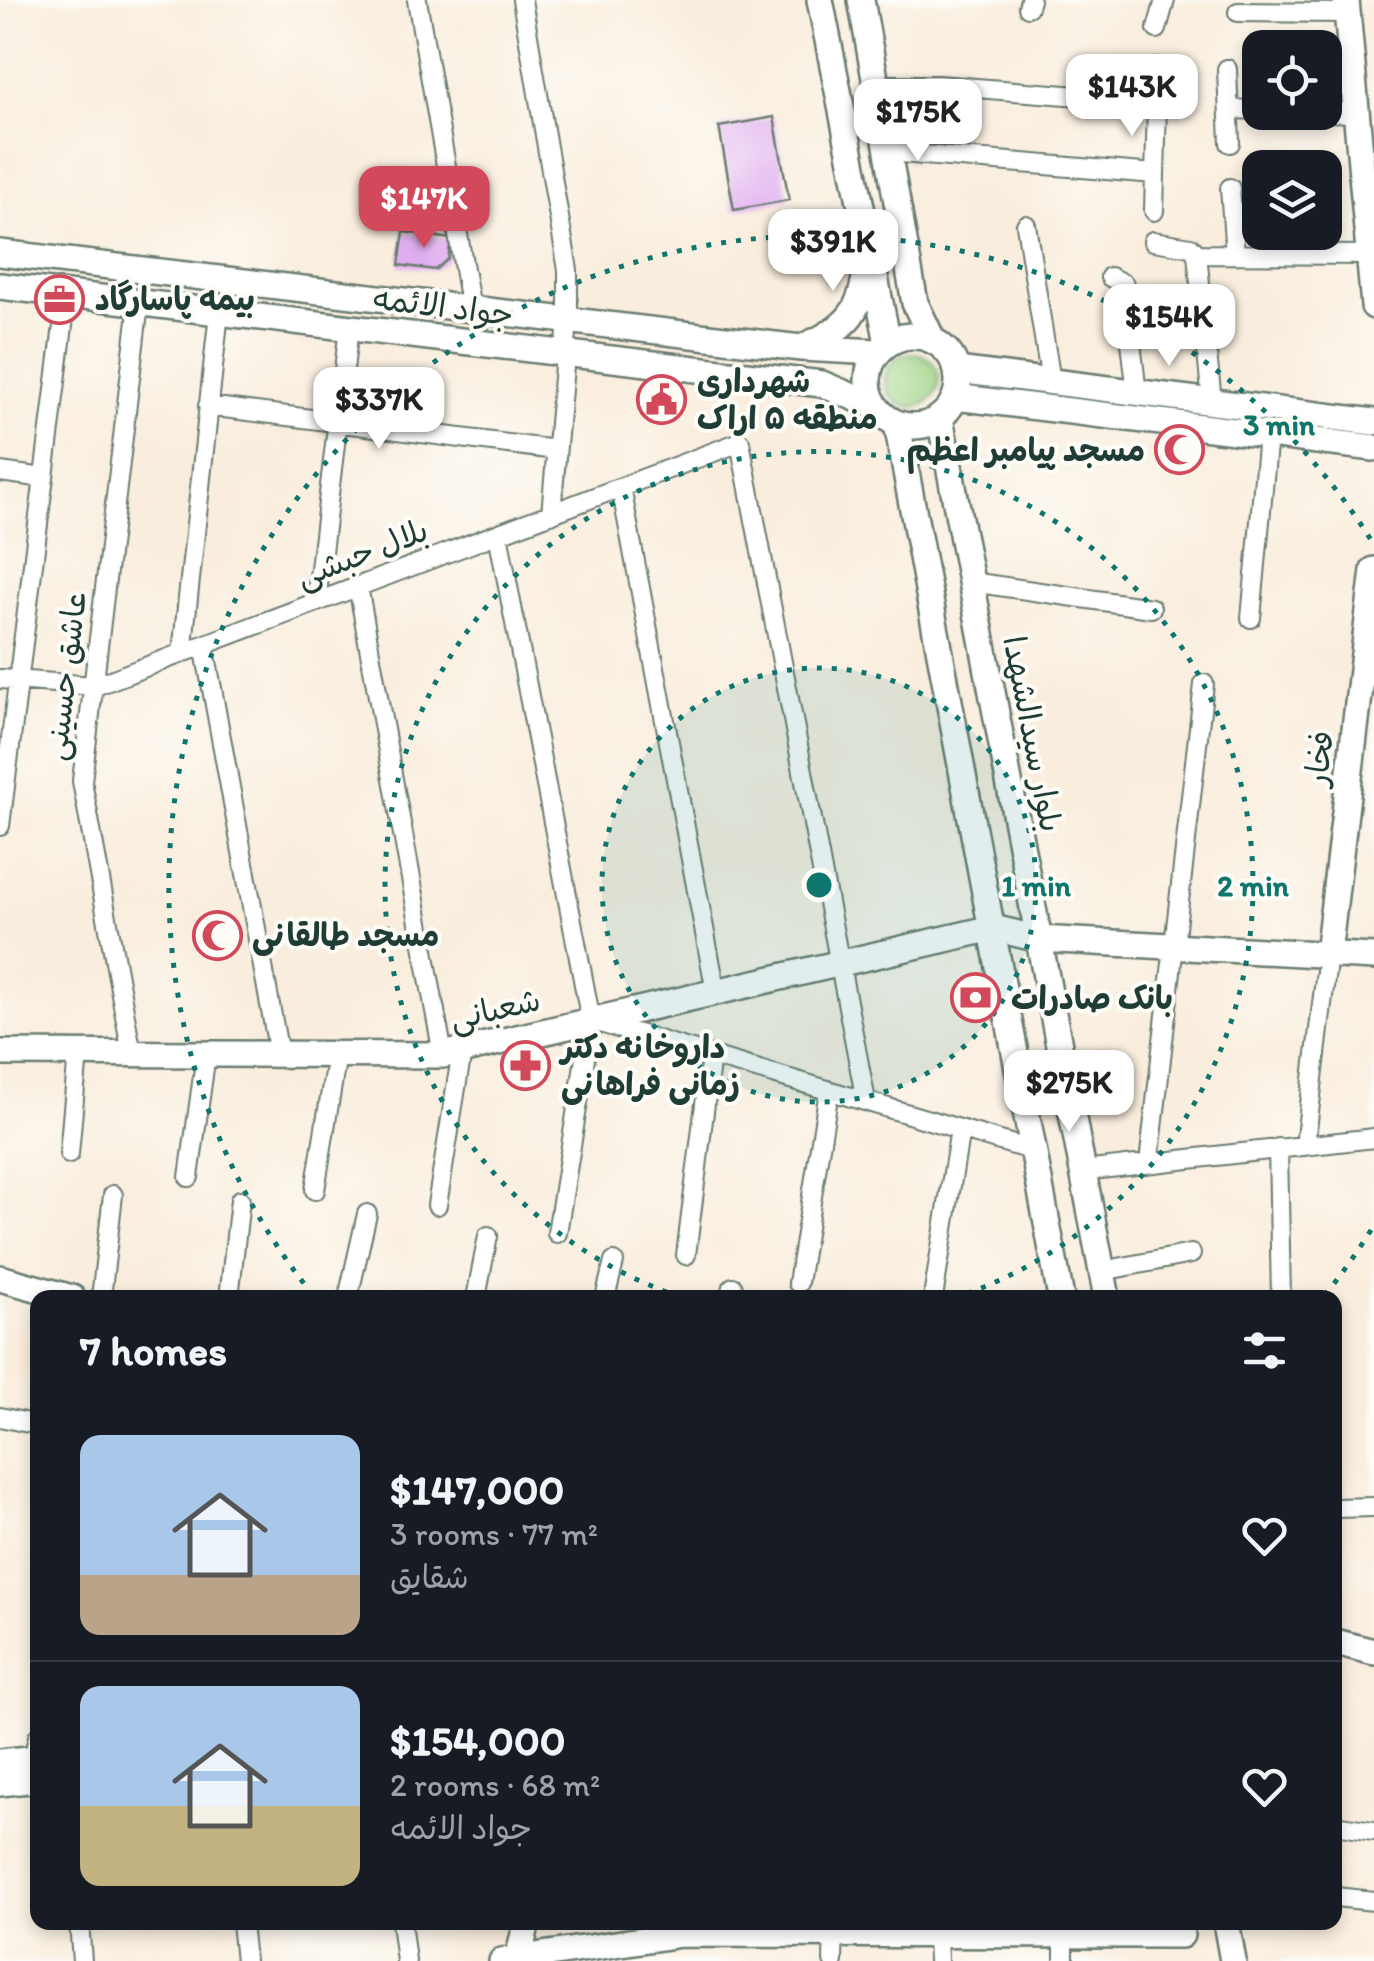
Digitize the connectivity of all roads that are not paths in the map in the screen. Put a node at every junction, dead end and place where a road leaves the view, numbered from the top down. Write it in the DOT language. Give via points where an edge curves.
graph roads {
  1 [pos="417,0"];
  2 [pos="522,0"];
  3 [pos="820,0"];
  4 [pos="862,0"];
  5 [pos="1165,0"];
  6 [pos="1347,6"];
  7 [pos="1238,12"];
  8 [pos="1156,29"];
  9 [pos="1158,68"];
  10 [pos="1227,69"];
  11 [pos="876,85"];
  12 [pos="1157,102"];
  13 [pos="1229,109"];
  14 [pos="1242,109"];
  15 [pos="1342,113"];
  16 [pos="1357,113"];
  17 [pos="1230,143"];
  18 [pos="888,152"];
  19 [pos="1155,174"];
  20 [pos="1230,188"];
  21 [pos="1154,211"];
  22 [pos="1026,225"];
  23 [pos="1154,241"];
  24 [pos="868,244"];
  25 [pos="0,254"];
  26 [pos="1197,254"];
  27 [pos="1235,254"];
  28 [pos="1370,256"];
  29 [pos="1110,277"];
  30 [pos="0,286"];
  31 [pos="67,294"];
  32 [pos="139,302"];
  33 [pos="1374,306"];
  34 [pos="470,309"];
  35 [pos="220,312"];
  36 [pos="568,321"];
  37 [pos="349,328"];
  38 [pos="933,341"];
  39 [pos="801,348"];
  40 [pos="883,348"];
  41 [pos="565,354"];
  42 [pos="956,370"];
  43 [pos="1051,382"];
  44 [pos="1137,393"];
  45 [pos="1212,402"];
  46 [pos="208,406"];
  47 [pos="875,406"];
  48 [pos="947,407"];
  49 [pos="338,422"];
  50 [pos="1374,422"];
  51 [pos="897,424"];
  52 [pos="1268,436"];
  53 [pos="1374,448"];
  54 [pos="556,450"];
  55 [pos="0,472"];
  56 [pos="44,478"];
  57 [pos="620,488"];
  58 [pos="551,514"];
  59 [pos="498,534"];
  60 [pos="1374,570"];
  61 [pos="971,582"];
  62 [pos="358,586"];
  63 [pos="316,602"];
  64 [pos="1151,608"];
  65 [pos="1251,618"];
  66 [pos="204,645"];
  67 [pos="182,653"];
  68 [pos="9,680"];
  69 [pos="1204,684"];
  70 [pos="95,686"];
  71 [pos="0,826"];
  72 [pos="993,928"];
  73 [pos="1039,939"];
  74 [pos="1172,946"];
  75 [pos="1328,954"];
  76 [pos="1374,957"];
  77 [pos="841,963"];
  78 [pos="716,992"];
  79 [pos="592,1021"];
  80 [pos="0,1053"];
  81 [pos="453,1053"];
  82 [pos="78,1054"];
  83 [pos="132,1054"];
  84 [pos="206,1054"];
  85 [pos="280,1054"];
  86 [pos="337,1054"];
  87 [pos="711,1056"];
  88 [pos="830,1091"];
  89 [pos="866,1101"];
  90 [pos="960,1129"];
  91 [pos="1374,1138"];
  92 [pos="1305,1146"];
  93 [pos="1278,1148"];
  94 [pos="1034,1151"];
  95 [pos="69,1154"];
  96 [pos="1149,1163"];
  97 [pos="1083,1171"];
  98 [pos="189,1177"];
  99 [pos="315,1190"];
  100 [pos="113,1194"];
  101 [pos="240,1200"];
  102 [pos="438,1205"];
  103 [pos="367,1214"];
  104 [pos="557,1234"];
  105 [pos="488,1236"];
  106 [pos="1191,1254"];
  107 [pos="686,1255"];
  108 [pos="614,1262"];
  109 [pos="1102,1271"];
  110 [pos="0,1278"];
  111 [pos="798,1284"];
  112 [pos="43,1290"];
  113 [pos="103,1290"];
  114 [pos="230,1290"];
  115 [pos="350,1290"];
  116 [pos="478,1290"];
  117 [pos="607,1290"];
  118 [pos="934,1290"];
  119 [pos="1060,1290"];
  120 [pos="1106,1290"];
  121 [pos="1281,1290"];
  122 [pos="0,1417"];
  123 [pos="30,1423"];
  124 [pos="1374,1506"];
  125 [pos="1342,1508"];
  126 [pos="1342,1644"];
  127 [pos="1374,1652"];
  128 [pos="30,1759"];
  129 [pos="0,1762"];
  130 [pos="30,1762"];
  131 [pos="0,1783"];
  132 [pos="1342,1826"];
  133 [pos="1373,1830"];
  134 [pos="1342,1898"];
  135 [pos="1374,1902"];
  136 [pos="79,1930"];
  137 [pos="242,1930"];
  138 [pos="403,1930"];
  139 [pos="523,1930"];
  140 [pos="675,1930"];
  141 [pos="683,1930"];
  142 [pos="833,1930"];
  143 [pos="844,1930"];
  144 [pos="976,1930"];
  145 [pos="983,1930"];
  146 [pos="1174,1930"];
  147 [pos="1180,1930"];
  148 [pos="1228,1930"];
  149 [pos="938,1948"];
  150 [pos="1064,1948"];
  151 [pos="574,1956"];
  152 [pos="510,1960"];
  153 [pos="82,1961"];
  154 [pos="246,1961"];
  155 [pos="406,1961"];
  156 [pos="682,1961"];
  157 [pos="833,1961"];
  158 [pos="1186,1961"];
  159 [pos="1234,1961"];
  1 -- 34 [label="street"];
  2 -- 36 [label="street" via="568,270"];
  3 -- 24 [label="main road"];
  4 -- 11 [label="main road"];
  5 -- 8 [label="street"];
  6 -- 7 [label="street"];
  6 -- 16 [label="main road"];
  9 -- 12 [label="street"];
  10 -- 13 [label="street"];
  11 -- 12 [label="street"];
  11 -- 18 [label="main road"];
  12 -- 19 [label="street"];
  13 -- 14 [label="street"];
  13 -- 17 [label="street"];
  15 -- 16 [label="street"];
  16 -- 28 [label="main road"];
  18 -- 19 [label="street"];
  18 -- 38 [label="main road" via="915,303"];
  19 -- 21 [label="street"];
  20 -- 27 [label="street"];
  22 -- 43 [label="street"];
  23 -- 26 [label="street"];
  24 -- 39 [label="main road" via="858,305 829,336"];
  24 -- 40 [label="main road"];
  25 -- 34 [label="main road, جواد الائمه"];
  26 -- 27 [label="street"];
  26 -- 45 [label="street"];
  27 -- 28 [label="street"];
  28 -- 33 [label="main road"];
  29 -- 44 [label="street" via="1124,284"];
  30 -- 31 [label="main road, جواد الائمه"];
  31 -- 32 [label="main road, جواد الائمه"];
  31 -- 56 [label="street"];
  32 -- 35 [label="main road, جواد الائمه"];
  32 -- 70 [label="street, عاشق حسینی"];
  34 -- 36 [label="main road, جواد الائمه"];
  35 -- 37 [label="main road, جواد الائمه"];
  35 -- 46 [label="street"];
  36 -- 39 [label="main road, جواد الائمه"];
  36 -- 41 [label="street"];
  37 -- 41 [label="main road, جواد الائمه"];
  37 -- 49 [label="street"];
  38 -- 40 [label="main road" via="910,336"];
  38 -- 42 [label="main road"];
  39 -- 40 [label="main road, جواد الائمه"];
  40 -- 47 [label="main road" via="867,379"];
  41 -- 47 [label="main road, جواد الائمه" via="822,384"];
  41 -- 54 [label="street"];
  42 -- 43 [label="main road"];
  42 -- 48 [label="main road"];
  43 -- 44 [label="main road"];
  44 -- 45 [label="main road"];
  45 -- 50 [label="main road"];
  46 -- 49 [label="street"];
  46 -- 67 [label="street"];
  47 -- 51 [label="main road"];
  48 -- 51 [label="main road" via="926,424"];
  48 -- 52 [label="main road"];
  48 -- 61 [label="main road, بلوار سیدالشهدا"];
  49 -- 54 [label="street"];
  49 -- 63 [label="street"];
  51 -- 72 [label="main road"];
  52 -- 53 [label="main road"];
  52 -- 65 [label="street"];
  54 -- 58 [label="street"];
  55 -- 56 [label="street"];
  56 -- 68 [label="street"];
  57 -- 58 [label="street, بلال حبشی"];
  57 -- 77 [label="street, بلال حبشی" via="740,442"];
  57 -- 78 [label="street"];
  58 -- 59 [label="street, بلال حبشی"];
  59 -- 62 [label="street, بلال حبشی"];
  59 -- 79 [label="street"];
  60 -- 75 [label="main road, فخار"];
  61 -- 64 [label="street"];
  61 -- 73 [label="main road, بلوار سیدالشهدا"];
  62 -- 63 [label="street, بلال حبشی"];
  62 -- 81 [label="street"];
  63 -- 66 [label="street, بلال حبشی"];
  66 -- 67 [label="street, بلال حبشی"];
  66 -- 85 [label="street"];
  67 -- 70 [label="street, بلال حبشی"];
  68 -- 70 [label="street, بلال حبشی"];
  68 -- 71 [label="street"];
  69 -- 74 [label="street"];
  70 -- 83 [label="street, عاشق حسینی" via="82,781"];
  72 -- 73 [label="main road"];
  72 -- 77 [label="main road, شعبانی"];
  72 -- 94 [label="main road"];
  73 -- 74 [label="main road"];
  73 -- 97 [label="main road, بلوار سیدالشهدا"];
  74 -- 75 [label="main road"];
  74 -- 96 [label="street"];
  75 -- 76 [label="main road"];
  75 -- 92 [label="street"];
  77 -- 78 [label="main road, شعبانی"];
  77 -- 89 [label="street"];
  78 -- 79 [label="main road, شعبانی"];
  79 -- 81 [label="main road, شعبانی"];
  79 -- 87 [label="street"];
  79 -- 104 [label="street"];
  80 -- 82 [label="main road, شعبانی"];
  81 -- 86 [label="main road, شعبانی"];
  81 -- 102 [label="street"];
  82 -- 83 [label="main road, شعبانی"];
  82 -- 95 [label="street"];
  83 -- 84 [label="main road, شعبانی"];
  84 -- 85 [label="main road, شعبانی"];
  84 -- 98 [label="street"];
  85 -- 86 [label="main road, شعبانی"];
  86 -- 99 [label="street"];
  87 -- 88 [label="street"];
  87 -- 107 [label="street"];
  88 -- 89 [label="street"];
  88 -- 111 [label="street"];
  89 -- 90 [label="street"];
  90 -- 94 [label="street"];
  90 -- 118 [label="street"];
  91 -- 92 [label="street"];
  92 -- 93 [label="street"];
  93 -- 96 [label="street"];
  93 -- 121 [label="street"];
  94 -- 97 [label="main road"];
  94 -- 119 [label="main road"];
  96 -- 97 [label="street"];
  97 -- 109 [label="main road, بلوار سیدالشهدا"];
  100 -- 113 [label="street"];
  101 -- 114 [label="street"];
  103 -- 115 [label="street"];
  105 -- 116 [label="street"];
  106 -- 109 [label="street"];
  108 -- 117 [label="street"];
  109 -- 120 [label="main road, بلوار سیدالشهدا"];
  110 -- 112 [label="main road"];
  122 -- 123 [label="street"];
  124 -- 125 [label="street"];
  126 -- 127 [label="main road"];
  128 -- 129 [label="main road"];
  130 -- 131 [label="main road"];
  132 -- 133 [label="street"];
  134 -- 135 [label="street"];
  136 -- 153 [label="street"];
  137 -- 154 [label="street"];
  138 -- 155 [label="street"];
  139 -- 152 [label="main road"];
  140 -- 151 [label="main road"];
  141 -- 156 [label="main road"];
  142 -- 157 [label="street"];
  143 -- 149 [label="main road"];
  144 -- 149 [label="main road"];
  145 -- 150 [label="main road"];
  146 -- 150 [label="main road"];
  147 -- 158 [label="main road"];
  148 -- 159 [label="main road"];
  151 -- 152 [label="main road"];
}
